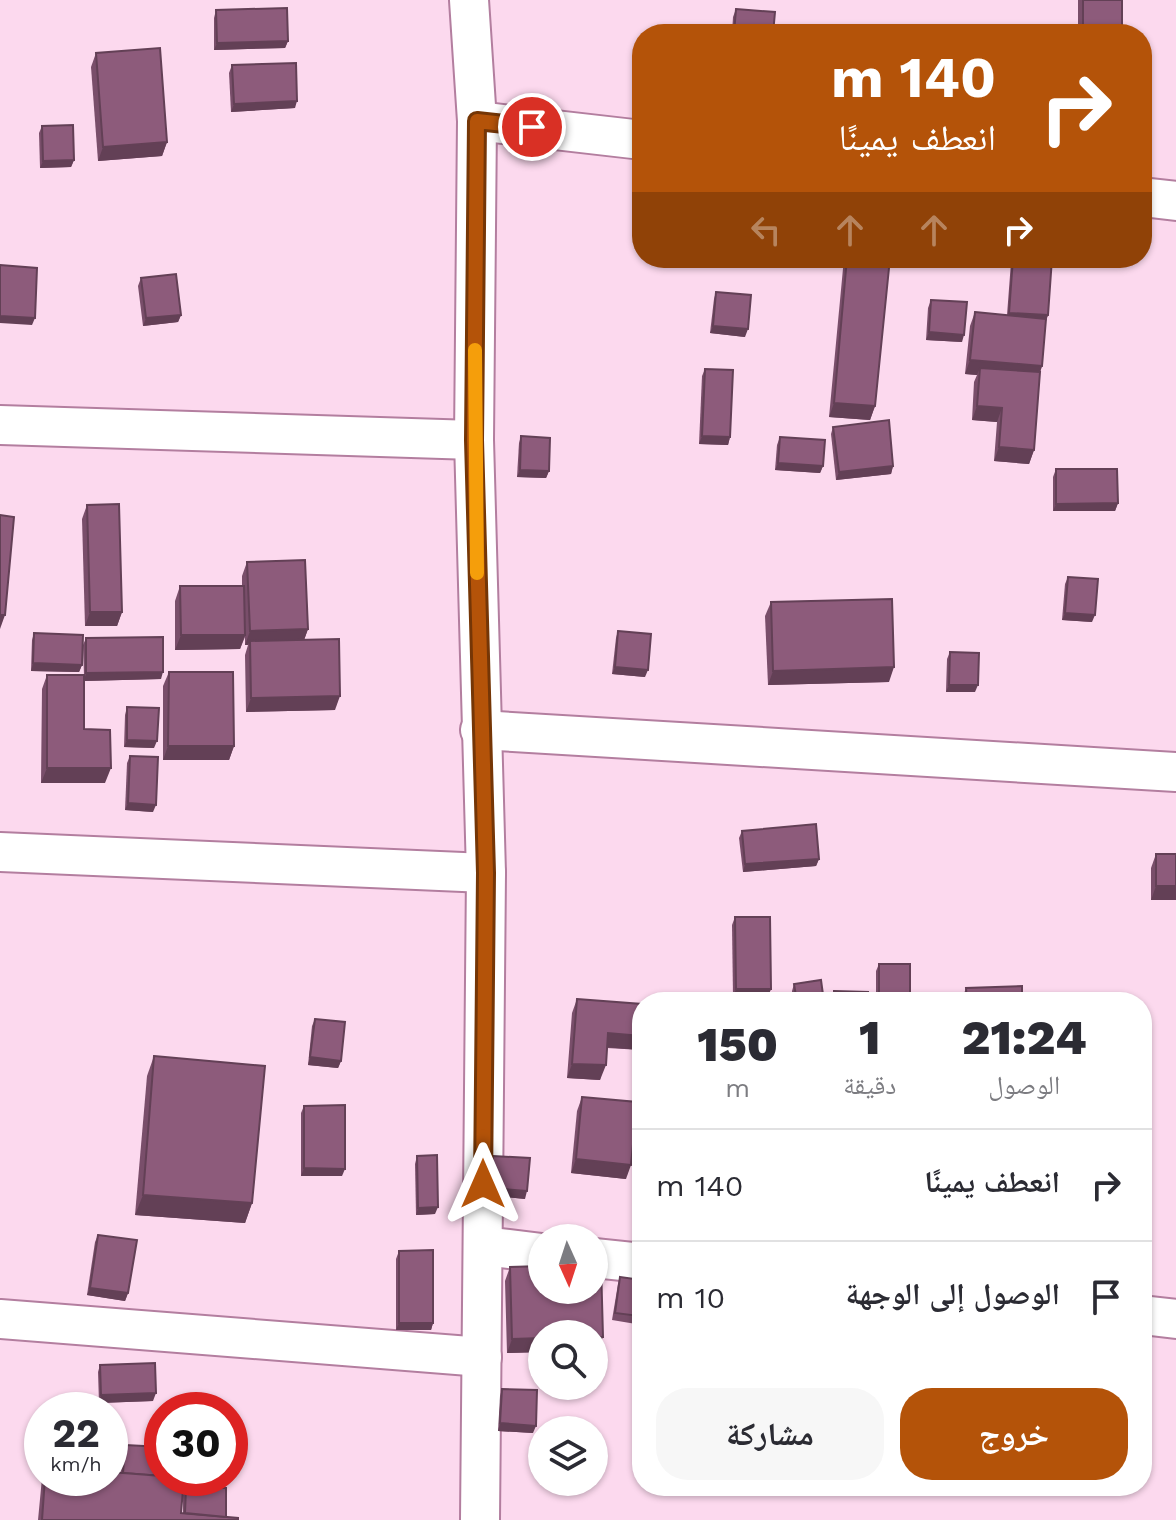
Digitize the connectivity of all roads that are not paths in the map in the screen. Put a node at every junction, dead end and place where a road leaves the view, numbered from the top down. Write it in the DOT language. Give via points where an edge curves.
graph roads {
  1 [pos="469,0"];
  2 [pos="477,121"];
  3 [pos="632,139"];
  4 [pos="1152,198"];
  5 [pos="1176,201"];
  6 [pos="0,425"];
  7 [pos="474,440"];
  8 [pos="480,730"];
  9 [pos="1176,772"];
  10 [pos="0,852"];
  11 [pos="486,873"];
  12 [pos="483,1246"];
  13 [pos="528,1251"];
  14 [pos="608,1259"];
  15 [pos="632,1262"];
  16 [pos="1152,1316"];
  17 [pos="0,1319"];
  18 [pos="1176,1319"];
  19 [pos="482,1357"];
  20 [pos="480,1520"];
  1 -- 2 [label="street"];
  2 -- 3 [label="street"];
  2 -- 7 [label="street"];
  4 -- 5 [label="street"];
  6 -- 7 [label="street"];
  7 -- 8 [label="street"];
  8 -- 9 [label="street"];
  8 -- 11 [label="street"];
  10 -- 11 [label="street"];
  11 -- 12 [label="street"];
  12 -- 13 [label="street"];
  12 -- 19 [label="street"];
  14 -- 15 [label="street"];
  16 -- 18 [label="street"];
  17 -- 19 [label="street"];
  19 -- 20 [label="street"];
}
